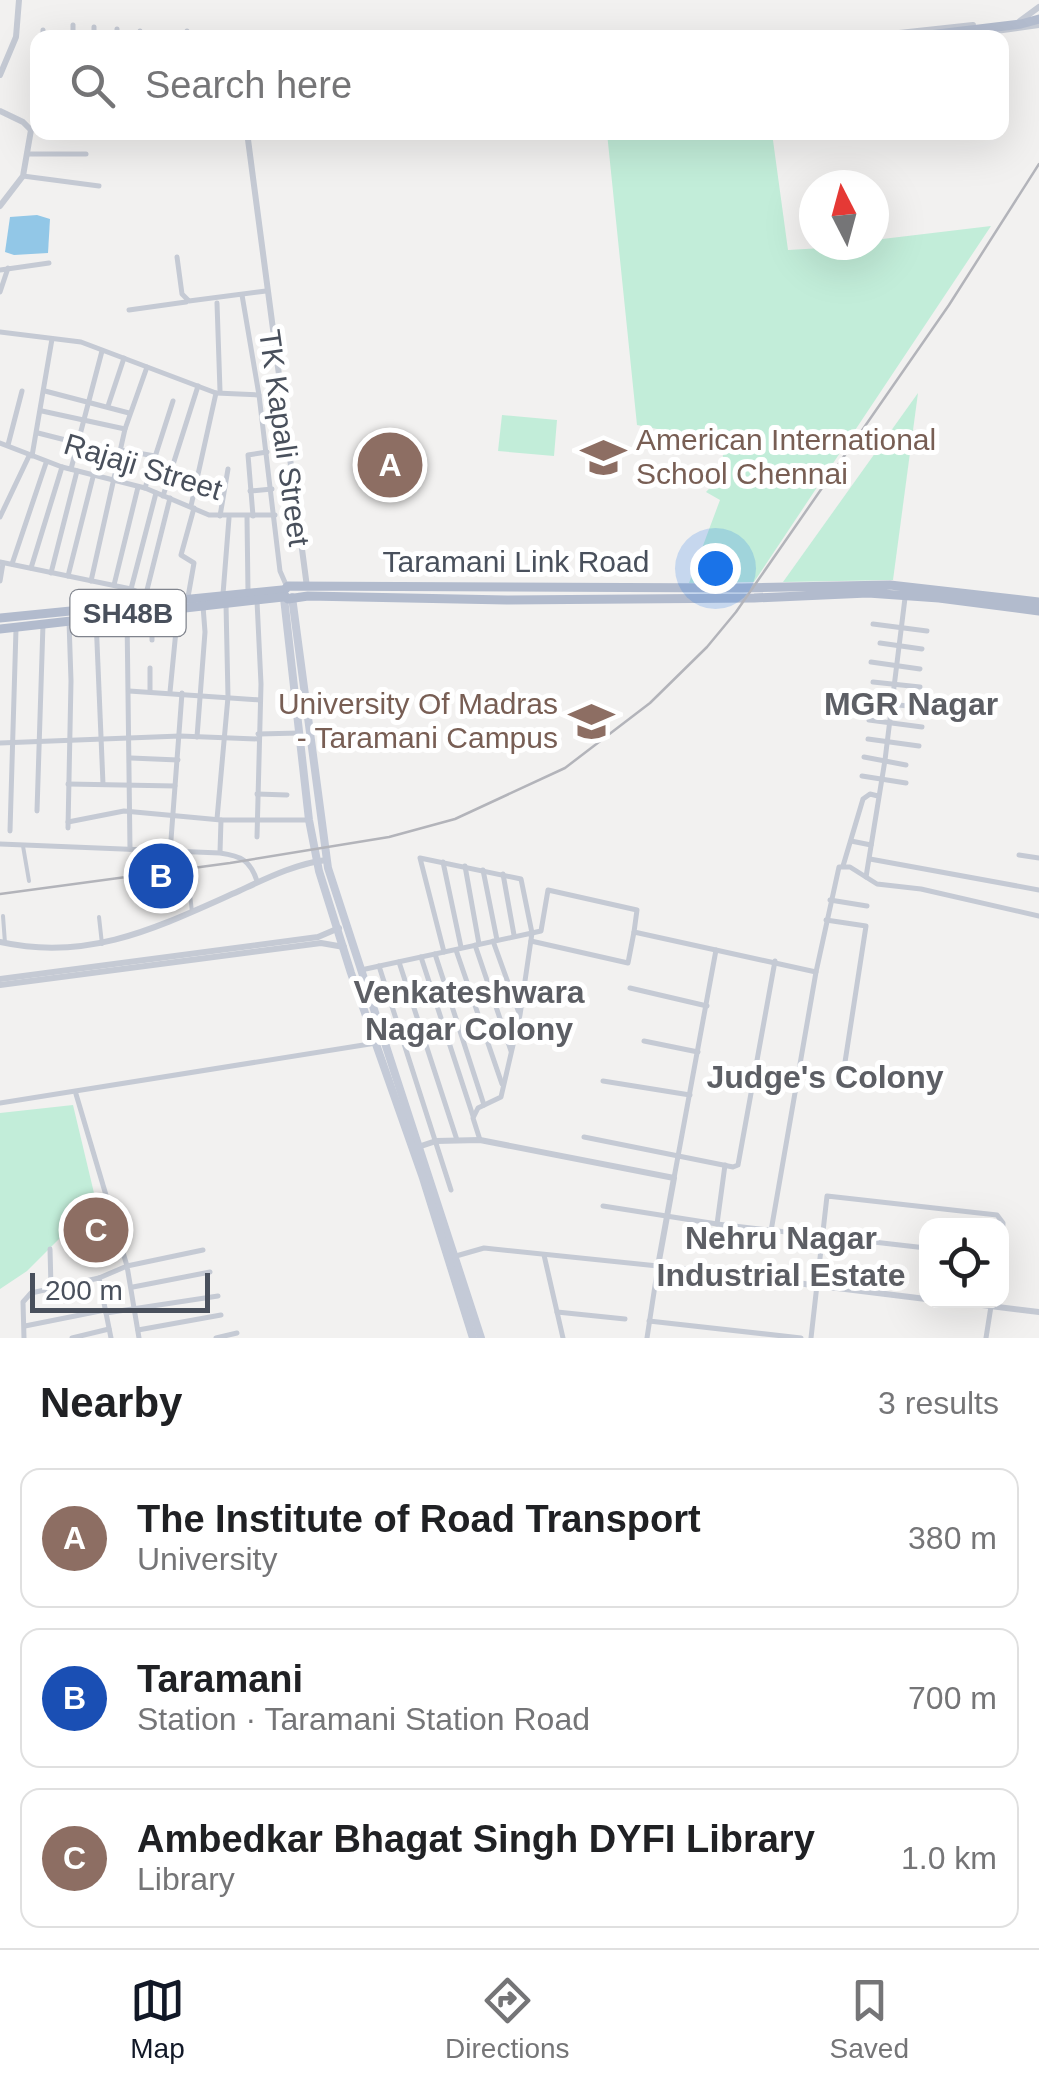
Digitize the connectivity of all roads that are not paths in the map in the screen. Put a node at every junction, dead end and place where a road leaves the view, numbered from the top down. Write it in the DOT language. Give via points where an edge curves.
graph roads {
  1 [pos="19,0"];
  2 [pos="1039,6"];
  3 [pos="1039,22"];
  4 [pos="73,25"];
  5 [pos="73,30"];
  6 [pos="928,30"];
  7 [pos="974,30"];
  8 [pos="992,30"];
  9 [pos="0,75"];
  10 [pos="0,111"];
  11 [pos="30,126"];
  12 [pos="32,140"];
  13 [pos="248,140"];
  14 [pos="29,154"];
  15 [pos="86,154"];
  16 [pos="23,176"];
  17 [pos="99,186"];
  18 [pos="0,206"];
  19 [pos="177,257"];
  20 [pos="49,263"];
  21 [pos="4,269"];
  22 [pos="0,292"];
  23 [pos="266,292"];
  24 [pos="242,295"];
  25 [pos="188,301"];
  26 [pos="217,303"];
  27 [pos="129,310"];
  28 [pos="0,332"];
  29 [pos="52,339"];
  30 [pos="102,350"];
  31 [pos="124,358"];
  32 [pos="147,367"];
  33 [pos="198,386"];
  34 [pos="45,390"];
  35 [pos="22,391"];
  36 [pos="218,392"];
  37 [pos="260,396"];
  38 [pos="90,400"];
  39 [pos="173,401"];
  40 [pos="108,406"];
  41 [pos="42,410"];
  42 [pos="129,413"];
  43 [pos="85,419"];
  44 [pos="124,429"];
  45 [pos="38,433"];
  46 [pos="78,442"];
  47 [pos="4,444"];
  48 [pos="119,451"];
  49 [pos="267,452"];
  50 [pos="30,456"];
  51 [pos="155,456"];
  52 [pos="46,462"];
  53 [pos="62,466"];
  54 [pos="228,469"];
  55 [pos="74,470"];
  56 [pos="93,475"];
  57 [pos="113,480"];
  58 [pos="141,488"];
  59 [pos="272,489"];
  60 [pos="250,492"];
  61 [pos="163,496"];
  62 [pos="192,507"];
  63 [pos="276,515"];
  64 [pos="220,516"];
  65 [pos="0,517"];
  66 [pos="229,517"];
  67 [pos="250,517"];
  68 [pos="2,562"];
  69 [pos="12,564"];
  70 [pos="31,568"];
  71 [pos="51,573"];
  72 [pos="68,576"];
  73 [pos="0,581"];
  74 [pos="91,581"];
  75 [pos="114,585"];
  76 [pos="131,589"];
  77 [pos="308,591"];
  78 [pos="248,592"];
  79 [pos="288,593"];
  80 [pos="146,594"];
  81 [pos="905,594"];
  82 [pos="188,597"];
  83 [pos="224,599"];
  84 [pos="158,600"];
  85 [pos="257,601"];
  86 [pos="1039,602"];
  87 [pos="203,606"];
  88 [pos="178,608"];
  89 [pos="152,611"];
  90 [pos="1039,611"];
  91 [pos="127,613"];
  92 [pos="96,616"];
  93 [pos="0,618"];
  94 [pos="69,620"];
  95 [pos="42,624"];
  96 [pos="874,624"];
  97 [pos="16,627"];
  98 [pos="900,628"];
  99 [pos="0,629"];
  100 [pos="928,631"];
  101 [pos="152,640"];
  102 [pos="880,643"];
  103 [pos="898,646"];
  104 [pos="922,649"];
  105 [pos="872,662"];
  106 [pos="895,666"];
  107 [pos="150,668"];
  108 [pos="920,669"];
  109 [pos="873,682"];
  110 [pos="893,684"];
  111 [pos="920,688"];
  112 [pos="129,691"];
  113 [pos="150,692"];
  114 [pos="170,692"];
  115 [pos="182,693"];
  116 [pos="198,694"];
  117 [pos="228,697"];
  118 [pos="260,700"];
  119 [pos="871,702"];
  120 [pos="891,704"];
  121 [pos="916,707"];
  122 [pos="869,720"];
  123 [pos="889,723"];
  124 [pos="922,727"];
  125 [pos="302,733"];
  126 [pos="180,736"];
  127 [pos="258,736"];
  128 [pos="197,737"];
  129 [pos="225,738"];
  130 [pos="868,738"];
  131 [pos="128,740"];
  132 [pos="68,742"];
  133 [pos="103,742"];
  134 [pos="887,742"];
  135 [pos="0,743"];
  136 [pos="12,743"];
  137 [pos="39,744"];
  138 [pos="918,746"];
  139 [pos="864,757"];
  140 [pos="130,758"];
  141 [pos="178,760"];
  142 [pos="885,760"];
  143 [pos="906,766"];
  144 [pos="862,776"];
  145 [pos="881,779"];
  146 [pos="906,782"];
  147 [pos="127,783"];
  148 [pos="68,784"];
  149 [pos="104,784"];
  150 [pos="175,786"];
  151 [pos="258,794"];
  152 [pos="287,795"];
  153 [pos="878,796"];
  154 [pos="37,811"];
  155 [pos="128,812"];
  156 [pos="172,815"];
  157 [pos="219,819"];
  158 [pos="309,820"];
  159 [pos="257,821"];
  160 [pos="10,831"];
  161 [pos="258,836"];
  162 [pos="851,841"];
  163 [pos="0,844"];
  164 [pos="871,845"];
  165 [pos="24,846"];
  166 [pos="130,849"];
  167 [pos="170,853"];
  168 [pos="220,853"];
  169 [pos="1020,855"];
  170 [pos="1039,858"];
  171 [pos="870,859"];
  172 [pos="322,860"];
  173 [pos="442,862"];
  174 [pos="465,866"];
  175 [pos="844,866"];
  176 [pos="483,870"];
  177 [pos="503,874"];
  178 [pos="866,877"];
  179 [pos="29,881"];
  180 [pos="258,882"];
  181 [pos="1039,890"];
  182 [pos="190,894"];
  183 [pos="830,900"];
  184 [pos="867,906"];
  185 [pos="192,912"];
  186 [pos="3,916"];
  187 [pos="1039,916"];
  188 [pos="100,917"];
  189 [pos="826,920"];
  190 [pos="339,928"];
  191 [pos="634,932"];
  192 [pos="514,936"];
  193 [pos="532,937"];
  194 [pos="495,941"];
  195 [pos="3,942"];
  196 [pos="102,944"];
  197 [pos="477,945"];
  198 [pos="345,947"];
  199 [pos="716,948"];
  200 [pos="459,949"];
  201 [pos="444,952"];
  202 [pos="435,954"];
  203 [pos="422,958"];
  204 [pos="775,961"];
  205 [pos="398,962"];
  206 [pos="379,966"];
  207 [pos="356,972"];
  208 [pos="816,972"];
  209 [pos="0,982"];
  210 [pos="630,988"];
  211 [pos="707,1006"];
  212 [pos="520,1015"];
  213 [pos="644,1041"];
  214 [pos="376,1043"];
  215 [pos="512,1052"];
  216 [pos="698,1052"];
  217 [pos="843,1075"];
  218 [pos="604,1081"];
  219 [pos="504,1088"];
  220 [pos="76,1093"];
  221 [pos="690,1096"];
  222 [pos="0,1103"];
  223 [pos="484,1105"];
  224 [pos="473,1118"];
  225 [pos="584,1137"];
  226 [pos="457,1140"];
  227 [pos="480,1140"];
  228 [pos="436,1141"];
  229 [pos="416,1148"];
  230 [pos="678,1156"];
  231 [pos="725,1166"];
  232 [pos="674,1178"];
  233 [pos="450,1190"];
  234 [pos="603,1206"];
  235 [pos="668,1217"];
  236 [pos="1002,1218"];
  237 [pos="717,1224"];
  238 [pos="771,1231"];
  239 [pos="823,1236"];
  240 [pos="919,1247"];
  241 [pos="50,1249"];
  242 [pos="203,1250"];
  243 [pos="544,1255"];
  244 [pos="450,1258"];
  245 [pos="127,1266"];
  246 [pos="658,1266"];
  247 [pos="210,1272"];
  248 [pos="99,1278"];
  249 [pos="816,1286"];
  250 [pos="52,1287"];
  251 [pos="133,1287"];
  252 [pos="218,1296"];
  253 [pos="919,1298"];
  254 [pos="1009,1307"];
  255 [pos="135,1308"];
  256 [pos="991,1308"];
  257 [pos="105,1311"];
  258 [pos="557,1312"];
  259 [pos="1039,1312"];
  260 [pos="221,1315"];
  261 [pos="625,1319"];
  262 [pos="649,1320"];
  263 [pos="25,1326"];
  264 [pos="109,1329"];
  265 [pos="138,1330"];
  266 [pos="236,1333"];
  267 [pos="24,1338"];
  268 [pos="72,1338"];
  269 [pos="111,1338"];
  270 [pos="139,1338"];
  271 [pos="216,1338"];
  272 [pos="472,1338"];
  273 [pos="481,1338"];
  274 [pos="563,1338"];
  275 [pos="647,1338"];
  276 [pos="801,1338"];
  277 [pos="811,1338"];
  278 [pos="986,1338"];
  1 -- 9 [label="street" via="16,37"];
  2 -- 6 [label="street" via="1022,20"];
  3 -- 7 [label="main road"];
  3 -- 8 [label="street"];
  4 -- 5 [label="street"];
  10 -- 11 [label="street"];
  12 -- 14 [label="street"];
  13 -- 23 [label="street"];
  14 -- 15 [label="street"];
  14 -- 16 [label="street"];
  16 -- 17 [label="street"];
  16 -- 18 [label="street"];
  19 -- 25 [label="street"];
  20 -- 21 [label="street"];
  21 -- 22 [label="street"];
  23 -- 24 [label="street"];
  23 -- 77 [label="street"];
  24 -- 25 [label="street"];
  24 -- 37 [label="street, TK Kapali Street"];
  25 -- 27 [label="street"];
  26 -- 36 [label="street"];
  28 -- 29 [label="street"];
  29 -- 30 [label="street"];
  29 -- 34 [label="street"];
  30 -- 31 [label="street"];
  30 -- 38 [label="street"];
  31 -- 32 [label="street"];
  31 -- 40 [label="street"];
  32 -- 33 [label="street"];
  32 -- 42 [label="street"];
  33 -- 36 [label="street"];
  33 -- 61 [label="street"];
  34 -- 38 [label="street"];
  34 -- 41 [label="street"];
  35 -- 47 [label="street"];
  36 -- 37 [label="street"];
  36 -- 62 [label="street"];
  37 -- 49 [label="street, TK Kapali Street"];
  38 -- 40 [label="street"];
  38 -- 43 [label="street"];
  39 -- 51 [label="street"];
  40 -- 42 [label="street"];
  41 -- 43 [label="street"];
  41 -- 45 [label="street"];
  42 -- 44 [label="street"];
  43 -- 44 [label="street"];
  43 -- 46 [label="street"];
  44 -- 48 [label="street"];
  45 -- 46 [label="street"];
  45 -- 50 [label="street"];
  46 -- 48 [label="street"];
  46 -- 55 [label="street"];
  47 -- 50 [label="street, Rajaji Street"];
  48 -- 51 [label="street"];
  48 -- 57 [label="street"];
  49 -- 59 [label="street, TK Kapali Street"];
  49 -- 60 [label="street" via="248,455"];
  50 -- 52 [label="street, Rajaji Street"];
  50 -- 65 [label="street"];
  51 -- 58 [label="street"];
  52 -- 53 [label="street, Rajaji Street"];
  52 -- 69 [label="street"];
  53 -- 55 [label="street, Rajaji Street"];
  53 -- 70 [label="street"];
  54 -- 64 [label="street"];
  55 -- 56 [label="street, Rajaji Street"];
  55 -- 71 [label="street"];
  56 -- 57 [label="street, Rajaji Street"];
  56 -- 72 [label="street"];
  57 -- 58 [label="street, Rajaji Street"];
  57 -- 74 [label="street"];
  58 -- 61 [label="street, Rajaji Street"];
  58 -- 75 [label="street"];
  59 -- 60 [label="street"];
  59 -- 63 [label="street, TK Kapali Street"];
  60 -- 67 [label="street"];
  61 -- 62 [label="street, Rajaji Street"];
  61 -- 76 [label="street"];
  61 -- 80 [label="street"];
  62 -- 64 [label="street, Rajaji Street"];
  62 -- 82 [label="street" via="181,554 194,563"];
  63 -- 67 [label="street, Rajaji Street"];
  63 -- 79 [label="street, TK Kapali Street"];
  64 -- 66 [label="street, Rajaji Street"];
  66 -- 67 [label="street, Rajaji Street"];
  66 -- 83 [label="street"];
  67 -- 78 [label="street"];
  68 -- 69 [label="street"];
  68 -- 73 [label="street"];
  69 -- 70 [label="street"];
  70 -- 71 [label="street"];
  71 -- 72 [label="street"];
  72 -- 74 [label="street"];
  74 -- 75 [label="street"];
  75 -- 76 [label="street"];
  76 -- 80 [label="street"];
  77 -- 79 [label="main road, Taramani Link Road"];
  77 -- 81 [label="main road, Taramani Link Road" via="507,600"];
  77 -- 86 [label="main road, Taramani Link Road" via="890,584"];
  78 -- 79 [label="main road"];
  78 -- 83 [label="main road, SH48B"];
  79 -- 85 [label="main road"];
  79 -- 125 [label="main road"];
  79 -- 172 [label="main road"];
  80 -- 84 [label="street"];
  81 -- 90 [label="main road, Taramani Link Road"];
  81 -- 98 [label="street"];
  82 -- 83 [label="main road, SH48B"];
  82 -- 84 [label="main road, SH48B"];
  83 -- 85 [label="main road, SH48B"];
  83 -- 87 [label="main road, SH48B"];
  83 -- 117 [label="street"];
  84 -- 93 [label="main road, SH48B"];
  85 -- 118 [label="street"];
  87 -- 88 [label="main road, SH48B"];
  87 -- 116 [label="street"];
  88 -- 89 [label="main road, SH48B"];
  88 -- 114 [label="street"];
  89 -- 91 [label="main road, SH48B"];
  89 -- 101 [label="street"];
  91 -- 92 [label="main road, SH48B"];
  91 -- 112 [label="street"];
  92 -- 94 [label="main road, SH48B"];
  92 -- 133 [label="street"];
  94 -- 95 [label="main road, SH48B"];
  94 -- 132 [label="street"];
  95 -- 97 [label="main road, SH48B"];
  95 -- 137 [label="street"];
  96 -- 98 [label="street"];
  97 -- 99 [label="main road, SH48B"];
  97 -- 136 [label="street"];
  98 -- 100 [label="street"];
  98 -- 103 [label="street"];
  102 -- 103 [label="street"];
  103 -- 104 [label="street"];
  103 -- 106 [label="street"];
  105 -- 106 [label="street"];
  106 -- 108 [label="street"];
  106 -- 110 [label="street"];
  107 -- 113 [label="street"];
  109 -- 110 [label="street"];
  110 -- 111 [label="street"];
  110 -- 120 [label="street"];
  112 -- 113 [label="street"];
  112 -- 131 [label="street"];
  113 -- 114 [label="street"];
  114 -- 115 [label="street"];
  115 -- 116 [label="street"];
  115 -- 126 [label="street"];
  116 -- 117 [label="street"];
  116 -- 128 [label="street"];
  117 -- 118 [label="street"];
  117 -- 129 [label="street"];
  118 -- 127 [label="street"];
  119 -- 120 [label="street"];
  120 -- 121 [label="street"];
  120 -- 123 [label="street"];
  122 -- 123 [label="street"];
  123 -- 124 [label="street"];
  123 -- 134 [label="street"];
  125 -- 127 [label="street"];
  125 -- 158 [label="main road"];
  126 -- 128 [label="street"];
  126 -- 131 [label="street"];
  126 -- 141 [label="street"];
  127 -- 129 [label="street"];
  127 -- 151 [label="street"];
  128 -- 129 [label="street"];
  129 -- 157 [label="street"];
  130 -- 134 [label="street"];
  131 -- 133 [label="street"];
  131 -- 140 [label="street"];
  132 -- 133 [label="street"];
  132 -- 137 [label="street"];
  132 -- 148 [label="street"];
  133 -- 149 [label="street"];
  134 -- 138 [label="street"];
  134 -- 142 [label="street"];
  135 -- 136 [label="street"];
  136 -- 137 [label="street"];
  136 -- 160 [label="street"];
  137 -- 154 [label="street"];
  139 -- 142 [label="street"];
  140 -- 141 [label="street"];
  140 -- 147 [label="street"];
  141 -- 150 [label="street"];
  142 -- 143 [label="street"];
  142 -- 145 [label="street"];
  144 -- 145 [label="street"];
  145 -- 146 [label="street"];
  145 -- 153 [label="street"];
  147 -- 149 [label="street"];
  147 -- 150 [label="street"];
  147 -- 155 [label="street"];
  148 -- 149 [label="street"];
  148 -- 155 [label="street" via="68,825"];
  150 -- 156 [label="street"];
  151 -- 152 [label="street"];
  151 -- 159 [label="street"];
  153 -- 162 [label="street" via="863,799"];
  153 -- 164 [label="street"];
  155 -- 156 [label="street"];
  155 -- 166 [label="street"];
  156 -- 157 [label="street"];
  156 -- 167 [label="street"];
  157 -- 159 [label="street"];
  157 -- 168 [label="street"];
  158 -- 159 [label="street"];
  158 -- 172 [label="main road"];
  159 -- 161 [label="street"];
  162 -- 164 [label="street"];
  162 -- 175 [label="street"];
  163 -- 165 [label="street"];
  164 -- 171 [label="street"];
  165 -- 166 [label="street"];
  165 -- 179 [label="street"];
  166 -- 167 [label="street"];
  167 -- 168 [label="street"];
  168 -- 180 [label="street" via="248,862"];
  169 -- 170 [label="street"];
  171 -- 178 [label="street"];
  171 -- 181 [label="street"];
  172 -- 180 [label="street"];
  172 -- 190 [label="main road"];
  172 -- 207 [label="main road"];
  173 -- 174 [label="street"];
  173 -- 200 [label="street"];
  173 -- 201 [label="street" via="420,858"];
  174 -- 176 [label="street"];
  174 -- 197 [label="street"];
  175 -- 178 [label="street"];
  175 -- 183 [label="street" via="835,874"];
  176 -- 177 [label="street"];
  176 -- 194 [label="street"];
  177 -- 192 [label="street"];
  177 -- 193 [label="street" via="521,879"];
  178 -- 187 [label="street"];
  180 -- 185 [label="street"];
  182 -- 185 [label="street"];
  183 -- 184 [label="street"];
  183 -- 189 [label="street"];
  185 -- 196 [label="street"];
  186 -- 195 [label="street"];
  188 -- 196 [label="street"];
  189 -- 208 [label="street"];
  189 -- 217 [label="street" via="866,926"];
  190 -- 198 [label="main road"];
  190 -- 209 [label="street" via="318,937"];
  191 -- 193 [label="street" via="628,963"];
  191 -- 193 [label="street" via="638,910 548,890 541,930"];
  191 -- 199 [label="street"];
  192 -- 193 [label="street"];
  192 -- 194 [label="street"];
  193 -- 212 [label="street"];
  194 -- 197 [label="street"];
  194 -- 212 [label="street"];
  195 -- 196 [label="street" via="46,949"];
  197 -- 200 [label="street"];
  197 -- 215 [label="street"];
  198 -- 207 [label="main road"];
  198 -- 209 [label="street" via="321,944"];
  199 -- 204 [label="street"];
  199 -- 211 [label="street"];
  200 -- 201 [label="street"];
  200 -- 219 [label="street"];
  201 -- 202 [label="street"];
  202 -- 203 [label="street"];
  202 -- 223 [label="street"];
  203 -- 205 [label="street"];
  203 -- 224 [label="street"];
  204 -- 208 [label="street"];
  204 -- 231 [label="street" via="739,1163"];
  205 -- 206 [label="street"];
  205 -- 226 [label="street"];
  206 -- 207 [label="street"];
  206 -- 228 [label="street"];
  207 -- 214 [label="main road"];
  207 -- 229 [label="main road"];
  208 -- 238 [label="street"];
  210 -- 211 [label="street"];
  211 -- 216 [label="street"];
  212 -- 215 [label="street"];
  213 -- 216 [label="street"];
  214 -- 220 [label="street"];
  214 -- 229 [label="main road"];
  215 -- 219 [label="street"];
  216 -- 221 [label="street"];
  218 -- 221 [label="street"];
  219 -- 223 [label="street" via="500,1100"];
  220 -- 222 [label="street"];
  220 -- 245 [label="street"];
  221 -- 230 [label="street"];
  223 -- 224 [label="street"];
  224 -- 227 [label="street"];
  225 -- 230 [label="street"];
  226 -- 227 [label="street"];
  226 -- 228 [label="street"];
  227 -- 232 [label="street"];
  228 -- 229 [label="street"];
  228 -- 233 [label="street"];
  229 -- 244 [label="main road"];
  230 -- 231 [label="street"];
  230 -- 232 [label="street"];
  231 -- 237 [label="street"];
  232 -- 235 [label="street"];
  234 -- 235 [label="street"];
  235 -- 237 [label="street"];
  235 -- 246 [label="street"];
  236 -- 239 [label="street" via="827,1196"];
  237 -- 238 [label="street"];
  238 -- 239 [label="street"];
  239 -- 240 [label="street"];
  239 -- 249 [label="street"];
  241 -- 250 [label="street"];
  242 -- 245 [label="street"];
  243 -- 244 [label="street" via="484,1248"];
  243 -- 246 [label="street"];
  243 -- 258 [label="street"];
  244 -- 272 [label="main road"];
  244 -- 273 [label="main road"];
  245 -- 248 [label="street"];
  245 -- 251 [label="street"];
  246 -- 249 [label="street"];
  246 -- 262 [label="street"];
  247 -- 251 [label="street"];
  248 -- 250 [label="street"];
  248 -- 257 [label="street"];
  249 -- 253 [label="street"];
  249 -- 277 [label="street"];
  250 -- 263 [label="street" via="25,1299"];
  251 -- 255 [label="street"];
  252 -- 255 [label="street"];
  254 -- 259 [label="street"];
  255 -- 257 [label="street"];
  255 -- 265 [label="street"];
  256 -- 278 [label="street"];
  257 -- 263 [label="street"];
  257 -- 264 [label="street"];
  258 -- 261 [label="street"];
  258 -- 274 [label="street"];
  260 -- 265 [label="street"];
  262 -- 275 [label="street"];
  262 -- 276 [label="street"];
  263 -- 267 [label="street"];
  264 -- 268 [label="street"];
  264 -- 269 [label="street"];
  265 -- 270 [label="street"];
  266 -- 271 [label="street"];
}
